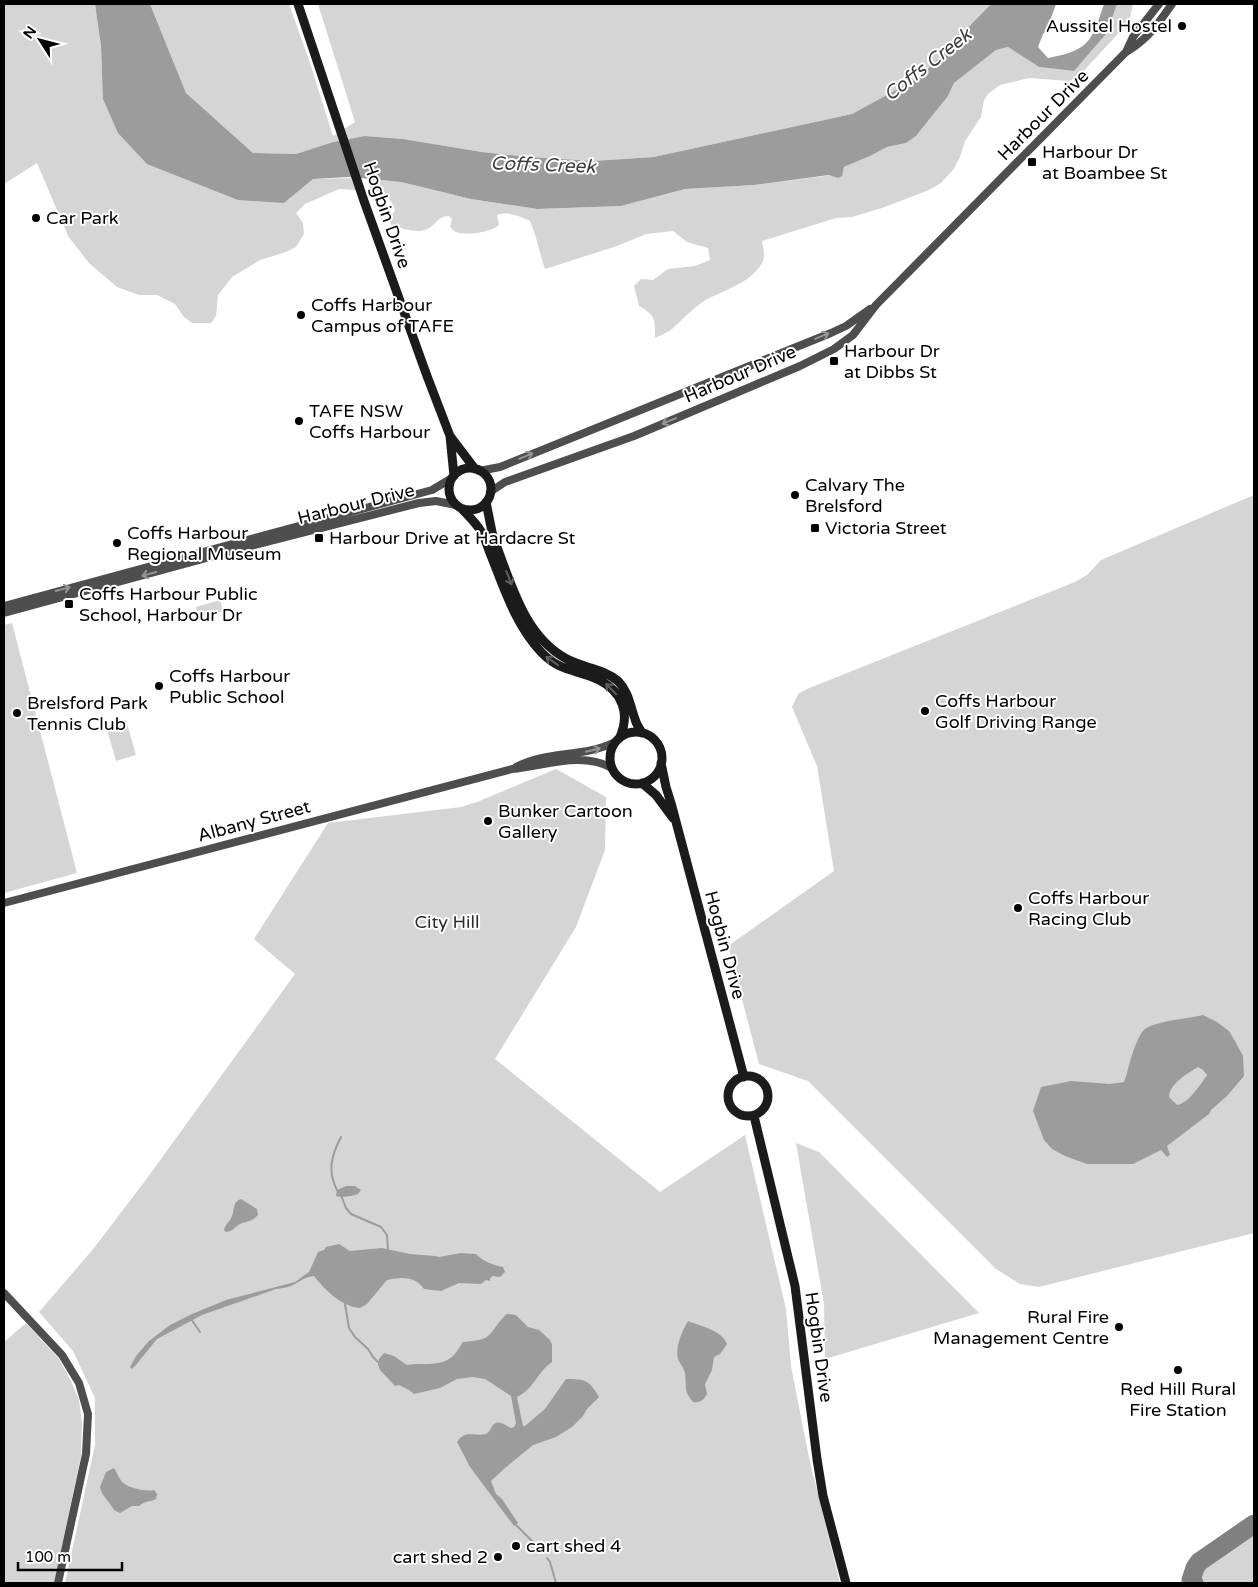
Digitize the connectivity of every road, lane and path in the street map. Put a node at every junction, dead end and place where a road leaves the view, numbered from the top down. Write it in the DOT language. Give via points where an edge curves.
graph roads {
  1 [pos="298,4"];
  2 [pos="1159,4"];
  3 [pos="1172,4"];
  4 [pos="1126,52"];
  5 [pos="876,305"];
  6 [pos="450,436"];
  7 [pos="477,470"];
  8 [pos="453,477"];
  9 [pos="490,492"];
  10 [pos="486,502"];
  11 [pos="459,507"];
  12 [pos="4,606"];
  13 [pos="4,613"];
  14 [pos="642,733"];
  15 [pos="618,740"];
  16 [pos="661,763"];
  17 [pos="612,768"];
  18 [pos="512,769"];
  19 [pos="642,783"];
  20 [pos="675,821"];
  21 [pos="4,903"];
  22 [pos="744,1077"];
  23 [pos="754,1116"];
  24 [pos="4,1293"];
  25 [pos="58,1583"];
  26 [pos="846,1583"];
  1 -- 6 [label="main road, Hogbin Drive" via="399,300"];
  2 -- 4 [label="street, Harbour Drive" via="1133,37"];
  3 -- 4 [label="street, Harbour Drive" via="1140,44"];
  4 -- 5 [label="street, Harbour Drive"];
  7 -- 5 [label="street, Harbour Drive, one-way" via="500,466 831,333"];
  5 -- 9 [label="street, Harbour Drive, one-way" via="853,335 817,358 634,436 505,482"];
  6 -- 7 [label="main road, Hogbin Drive"];
  6 -- 8 [label="main road, Hogbin Drive"];
  7 -- 8 [label="main road" via="463,469"];
  7 -- 9 [label="main road" via="488,480"];
  8 -- 11 [label="main road" via="449,484 450,496"];
  12 -- 8 [label="street, Harbour Drive, one-way" via="432,490"];
  9 -- 10 [label="main road"];
  10 -- 11 [label="main road" via="476,509"];
  10 -- 14 [label="main road, one-way" via="495,542 521,608 533,629 557,654 617,681 627,695"];
  11 -- 13 [label="street, Harbour Drive, one-way" via="436,501 400,508"];
  15 -- 11 [label="main road, one-way" via="626,720 617,694 597,678 554,663 535,645 512,608 483,535"];
  14 -- 15 [label="main road" via="627,734"];
  14 -- 16 [label="main road" via="658,745"];
  15 -- 17 [label="main road" via="610,755"];
  18 -- 15 [label="street, Albany Street, one-way" via="559,754 591,751"];
  16 -- 19 [label="main road" via="654,776"];
  16 -- 20 [label="main road, Hogbin Drive"];
  17 -- 18 [label="street, Albany Street" via="600,762 579,760"];
  17 -- 19 [label="main road" via="619,778 627,782"];
  18 -- 21 [label="street, Albany Street"];
  19 -- 20 [label="main road, Hogbin Drive" via="656,795"];
  20 -- 22 [label="main road, Hogbin Drive"];
  22 -- 23 [label="main road" via="760,1080 768,1090 764,1110"];
  22 -- 23 [label="main road" via="731,1085 728,1098 738,1114"];
  23 -- 26 [label="main road, Hogbin Drive" via="795,1286 823,1496"];
  24 -- 25 [label="street" via="62,1355 79,1383 88,1414 86,1454"];
}
